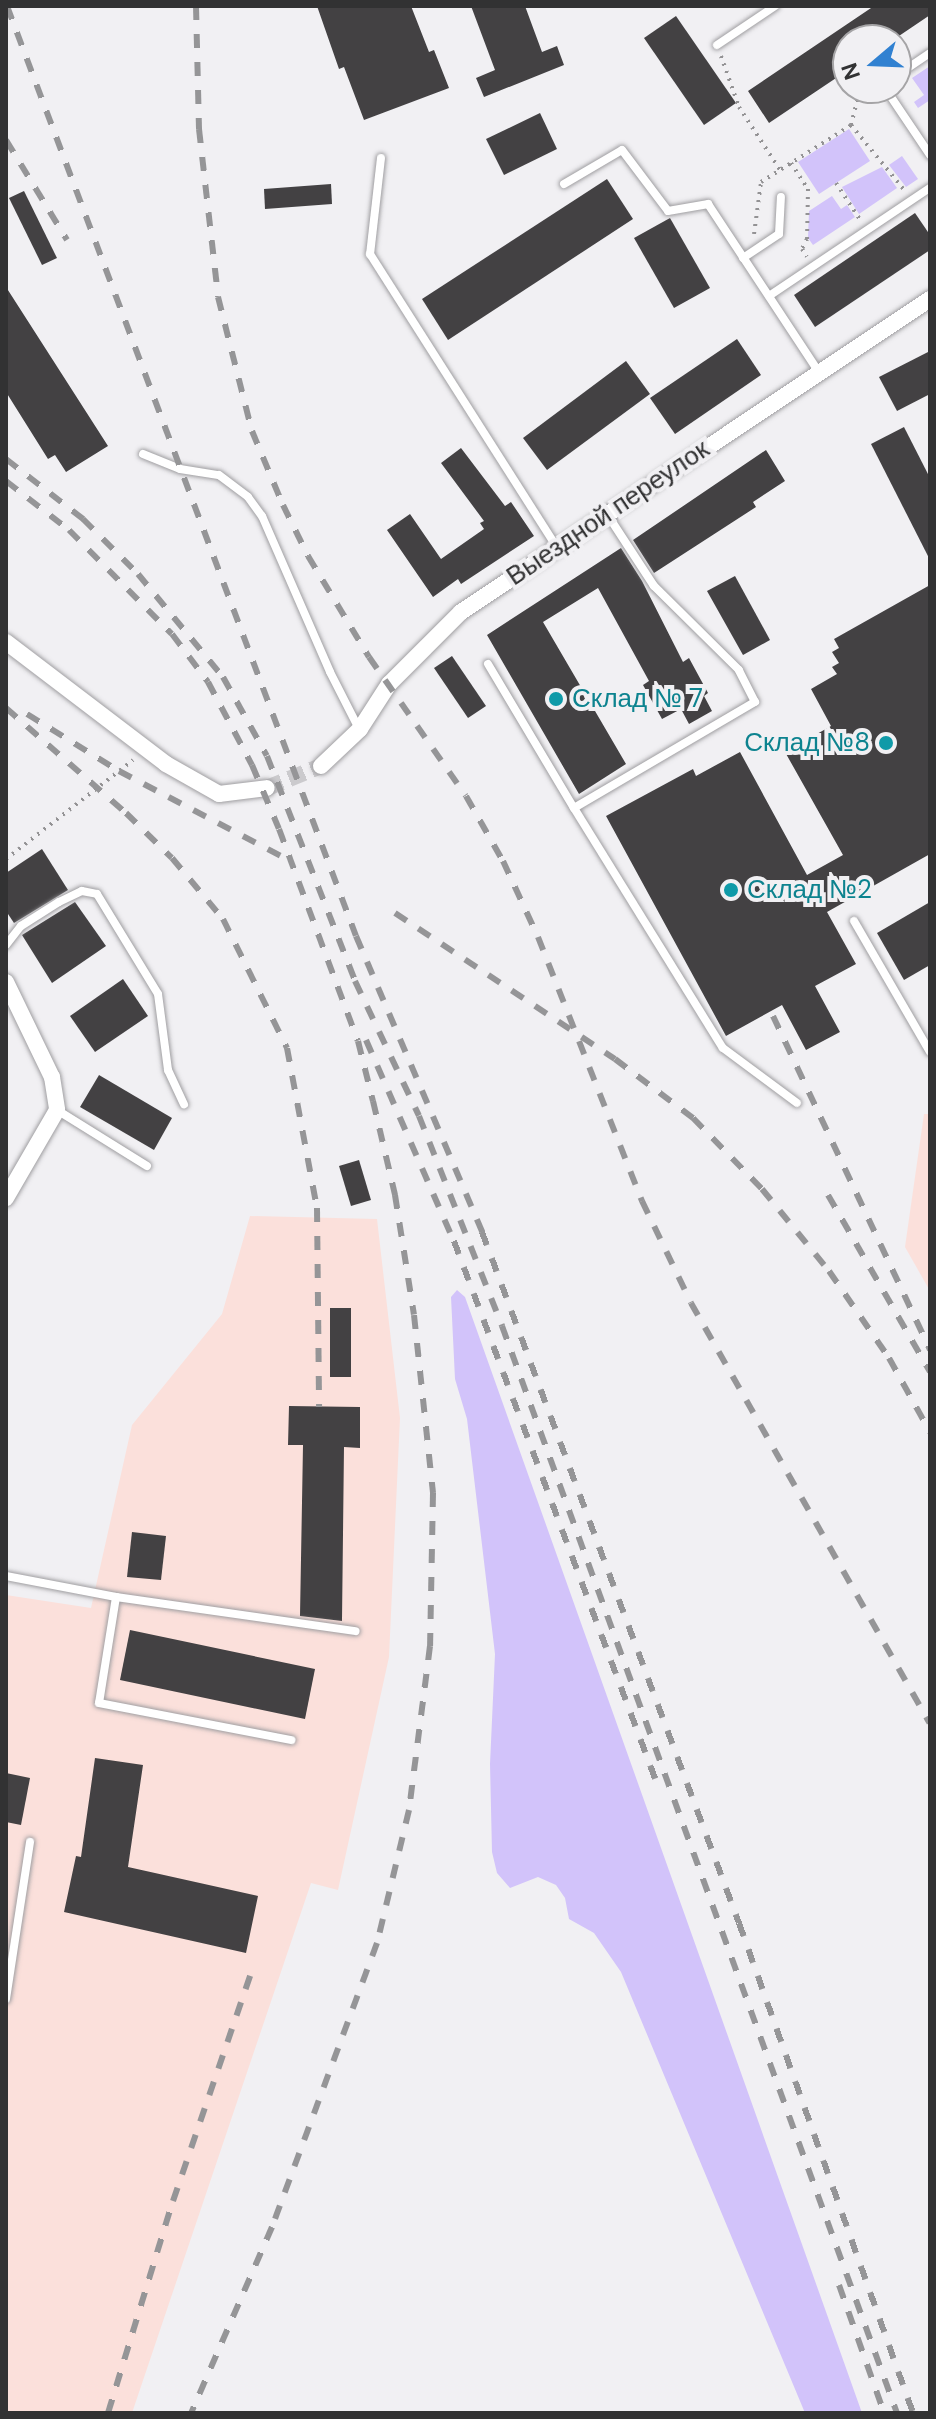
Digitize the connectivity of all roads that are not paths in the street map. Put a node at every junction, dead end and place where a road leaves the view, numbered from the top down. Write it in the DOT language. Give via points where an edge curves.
graph roads {
  1 [pos="775,6"];
  2 [pos="717,45"];
  3 [pos="930,53"];
  4 [pos="912,65"];
  5 [pos="896,104"];
  6 [pos="930,155"];
  7 [pos="381,158"];
  8 [pos="564,184"];
  9 [pos="930,188"];
  10 [pos="781,197"];
  11 [pos="743,258"];
  12 [pos="769,296"];
  13 [pos="930,299"];
  14 [pos="818,371"];
  15 [pos="143,454"];
  16 [pos="606,513"];
  17 [pos="557,547"];
  18 [pos="6,642"];
  19 [pos="488,664"];
  20 [pos="360,729"];
  21 [pos="321,766"];
  22 [pos="267,788"];
  23 [pos="574,808"];
  24 [pos="854,921"];
  25 [pos="6,945"];
  26 [pos="6,982"];
  27 [pos="930,1052"];
  28 [pos="797,1103"];
  29 [pos="184,1104"];
  30 [pos="57,1110"];
  31 [pos="147,1166"];
  32 [pos="6,1198"];
  33 [pos="6,1576"];
  34 [pos="116,1597"];
  35 [pos="356,1631"];
  36 [pos="291,1740"];
  37 [pos="30,1842"];
  38 [pos="6,1999"];
  1 -- 2 [label="lane"];
  3 -- 4 [label="lane"];
  5 -- 6 [label="lane"];
  7 -- 17 [label="lane" via="370,254"];
  8 -- 11 [label="lane" via="622,150 668,211 708,204"];
  9 -- 12 [label="lane"];
  10 -- 11 [label="lane" via="779,234"];
  11 -- 12 [label="lane"];
  12 -- 14 [label="lane"];
  13 -- 14 [label="street, Выездной переулок"];
  14 -- 16 [label="street, Выездной переулок"];
  15 -- 20 [label="lane" via="180,469 219,475 248,497 262,516"];
  16 -- 17 [label="street, Выездной переулок"];
  16 -- 23 [label="lane" via="654,586 739,670 755,702"];
  17 -- 20 [label="street, Выездной переулок" via="461,612 389,684"];
  18 -- 22 [label="street" via="166,764 219,794"];
  19 -- 23 [label="lane"];
  20 -- 21 [label="street, Выездной переулок"];
  23 -- 28 [label="lane" via="723,1048"];
  24 -- 27 [label="lane"];
  25 -- 29 [label="lane" via="21,926 59,902 82,891 97,894 158,994 168,1070"];
  26 -- 30 [label="street" via="52,1077"];
  30 -- 31 [label="lane"];
  30 -- 32 [label="street"];
  33 -- 34 [label="lane"];
  34 -- 35 [label="lane"];
  34 -- 36 [label="lane" via="99,1703"];
  37 -- 38 [label="lane"];
}
